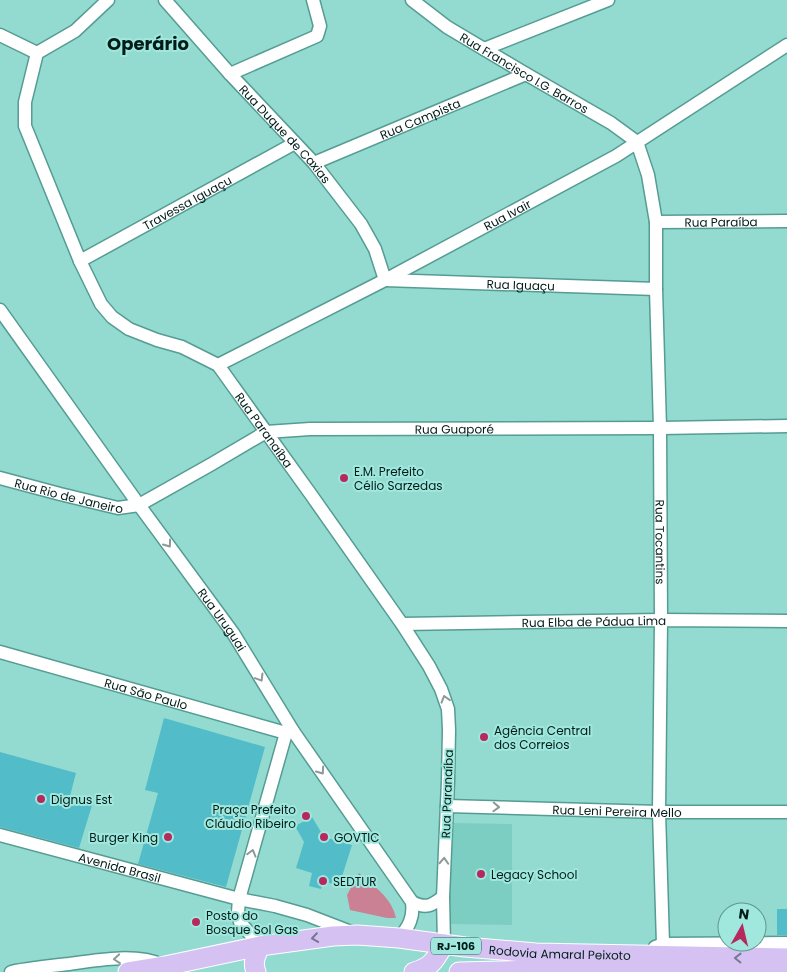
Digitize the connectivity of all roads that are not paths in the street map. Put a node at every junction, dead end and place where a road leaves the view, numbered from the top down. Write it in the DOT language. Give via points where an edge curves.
graph roads {
  1 [pos="107,0"];
  2 [pos="165,0"];
  3 [pos="313,0"];
  4 [pos="412,0"];
  5 [pos="608,0"];
  6 [pos="0,35"];
  7 [pos="787,45"];
  8 [pos="484,48"];
  9 [pos="37,53"];
  10 [pos="230,74"];
  11 [pos="526,74"];
  12 [pos="637,142"];
  13 [pos="295,144"];
  14 [pos="314,163"];
  15 [pos="787,221"];
  16 [pos="656,222"];
  17 [pos="80,261"];
  18 [pos="385,280"];
  19 [pos="656,289"];
  20 [pos="0,310"];
  21 [pos="218,365"];
  22 [pos="787,426"];
  23 [pos="660,428"];
  24 [pos="266,432"];
  25 [pos="0,478"];
  26 [pos="139,505"];
  27 [pos="661,620"];
  28 [pos="787,621"];
  29 [pos="402,624"];
  30 [pos="0,652"];
  31 [pos="289,732"];
  32 [pos="447,806"];
  33 [pos="659,812"];
  34 [pos="787,812"];
  35 [pos="0,835"];
  36 [pos="443,897"];
  37 [pos="239,900"];
  38 [pos="412,902"];
  39 [pos="357,935"];
  40 [pos="399,938"];
  41 [pos="787,943"];
  42 [pos="444,944"];
  43 [pos="663,944"];
  44 [pos="260,946"];
  45 [pos="635,956"];
  46 [pos="787,958"];
  47 [pos="165,966"];
  48 [pos="599,971"];
  49 [pos="787,971"];
  50 [pos="11,972"];
  51 [pos="128,972"];
  52 [pos="256,972"];
  53 [pos="414,972"];
  54 [pos="459,972"];
  1 -- 9 [label="street" via="76,31"];
  2 -- 10 [label="street, Rua Duque de Caxias"];
  3 -- 10 [label="street" via="320,26 317,36"];
  4 -- 8 [label="street, Rua Francisco I.G. Barros" via="447,27"];
  5 -- 8 [label="street"];
  6 -- 9 [label="street"];
  7 -- 12 [label="street, Rua Ivair"];
  8 -- 11 [label="street, Rua Francisco I.G. Barros"];
  9 -- 17 [label="street, Rua Paranaíba" via="25,102 25,126"];
  10 -- 13 [label="street, Rua Duque de Caxias"];
  11 -- 12 [label="street, Rua Francisco I.G. Barros" via="611,123"];
  11 -- 14 [label="street, Rua Campista"];
  12 -- 16 [label="street, Rua Tocantins" via="648,176"];
  12 -- 18 [label="street, Rua Ivair"];
  13 -- 14 [label="street, Rua Duque de Caxias"];
  13 -- 17 [label="street, Travessa Iguaçu"];
  14 -- 18 [label="street, Rua Duque de Caxias" via="361,224 375,249"];
  15 -- 16 [label="street, Rua Paraíba"];
  16 -- 19 [label="street, Rua Tocantins"];
  17 -- 21 [label="street, Rua Paranaíba" via="101,304 112,317 129,329 182,347"];
  18 -- 19 [label="street, Rua Iguaçu"];
  18 -- 21 [label="street, Rua Ivair"];
  19 -- 23 [label="street, Rua Tocantins"];
  20 -- 26 [label="street, Rua Uruguai"];
  21 -- 24 [label="street, Rua Paranaíba"];
  22 -- 23 [label="street, Rua Guaporé"];
  23 -- 24 [label="street, Rua Guaporé" via="310,429"];
  23 -- 27 [label="street, Rua Tocantins"];
  24 -- 26 [label="street, Rua Guaporé"];
  24 -- 29 [label="street, Rua Paranaíba"];
  25 -- 26 [label="street, Rua Rio de Janeiro" via="118,508"];
  26 -- 31 [label="street, Rua Uruguai, one-way" via="233,633"];
  27 -- 28 [label="street, Rua Elba de Pádua Lima"];
  27 -- 29 [label="street, Rua Elba de Pádua Lima"];
  27 -- 33 [label="street, Rua Tocantins"];
  32 -- 29 [label="street, Rua Paranaíba, one-way" via="448,709 442,689"];
  30 -- 31 [label="street, Rua São Paulo"];
  37 -- 31 [label="street, one-way"];
  31 -- 38 [label="street, Rua Uruguai, one-way"];
  32 -- 33 [label="street, Rua Leni Pereira Mello, one-way"];
  36 -- 32 [label="street, Rua Paranaíba, one-way"];
  33 -- 34 [label="street, Rua Leni Pereira Mello"];
  33 -- 43 [label="street, Rua Tocantins"];
  35 -- 37 [label="street, Avenida Brasil"];
  36 -- 38 [label="street" via="425,906"];
  36 -- 42 [label="street, Rua Paranaíba"];
  37 -- 39 [label="street, Avenida Brasil" via="308,915"];
  37 -- 44 [label="street" via="240,922"];
  38 -- 40 [label="street" via="410,923"];
  39 -- 40 [label="highway, Rodovia Amaral Peixoto / RJ-106"];
  39 -- 44 [label="highway, Rodovia Amaral Peixoto / RJ-106, one-way"];
  40 -- 42 [label="highway, Rodovia Amaral Peixoto / RJ-106"];
  41 -- 43 [label="street"];
  42 -- 45 [label="highway, Rodovia Amaral Peixoto / RJ-106" via="536,953"];
  42 -- 53 [label="highway" via="431,964"];
  43 -- 45 [label="street"];
  44 -- 47 [label="highway, Rodovia Amaral Peixoto / RJ-106"];
  44 -- 52 [label="highway" via="255,957"];
  46 -- 45 [label="highway, Rodovia Amaral Peixoto / RJ-106, one-way"];
  47 -- 50 [label="street, one-way" via="128,958"];
  47 -- 51 [label="highway, Rodovia Amaral Peixoto / RJ-106"];
  48 -- 49 [label="highway, Rodovia Amaral Peixoto / RJ-106"];
  48 -- 54 [label="highway, Rodovia Amaral Peixoto / RJ-106"];
}
